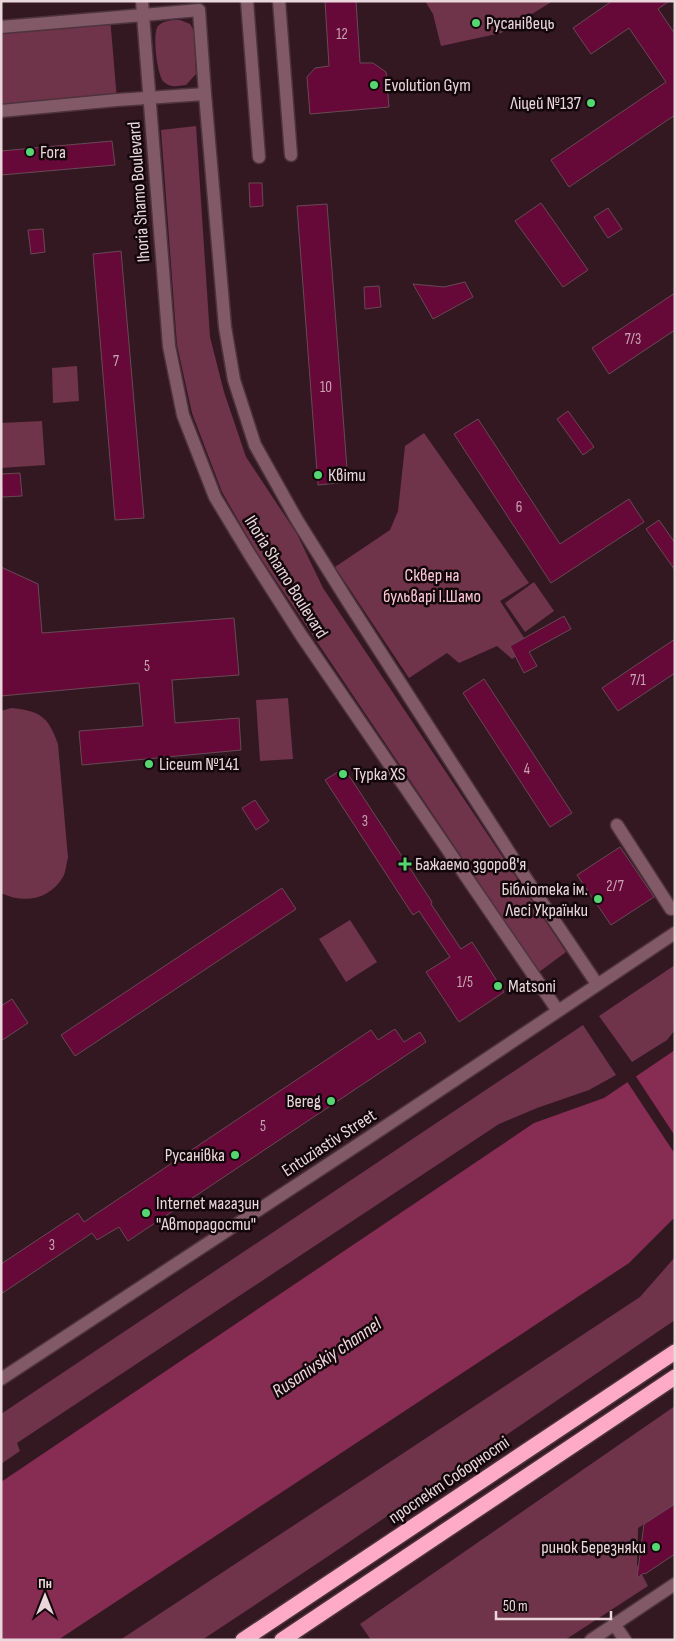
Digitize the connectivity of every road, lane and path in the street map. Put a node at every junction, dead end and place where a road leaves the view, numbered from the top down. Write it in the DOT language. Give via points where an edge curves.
graph roads {
  1 [pos="142,1"];
  2 [pos="247,1"];
  3 [pos="279,1"];
  4 [pos="199,6"];
  5 [pos="143,15"];
  6 [pos="1,27"];
  7 [pos="205,94"];
  8 [pos="150,98"];
  9 [pos="1,111"];
  10 [pos="291,155"];
  11 [pos="259,157"];
  12 [pos="617,825"];
  13 [pos="671,909"];
  14 [pos="675,933"];
  15 [pos="597,984"];
  16 [pos="558,1011"];
  17 [pos="675,1352"];
  18 [pos="675,1377"];
  19 [pos="1,1379"];
  20 [pos="675,1584"];
  21 [pos="614,1624"];
  22 [pos="243,1640"];
  23 [pos="282,1640"];
  24 [pos="591,1640"];
  25 [pos="625,1640"];
  1 -- 5 [label="street"];
  2 -- 11 [label="street"];
  3 -- 10 [label="street"];
  4 -- 5 [label="street"];
  4 -- 7 [label="street"];
  5 -- 6 [label="street"];
  5 -- 8 [label="street, Ihoria Shamo Boulevard"];
  7 -- 8 [label="street"];
  7 -- 15 [label="street" via="225,327 234,380 255,445 347,600"];
  8 -- 9 [label="street"];
  8 -- 16 [label="street, Ihoria Shamo Boulevard" via="169,346 183,415 215,497 301,636"];
  12 -- 13 [label="street"];
  14 -- 15 [label="street, Entuziastiv Street"];
  15 -- 16 [label="street, Entuziastiv Street"];
  16 -- 19 [label="street, Entuziastiv Street"];
  17 -- 22 [label="highway, проспект Соборності"];
  18 -- 23 [label="highway"];
  20 -- 21 [label="street"];
  21 -- 24 [label="street"];
  21 -- 25 [label="street"];
}
